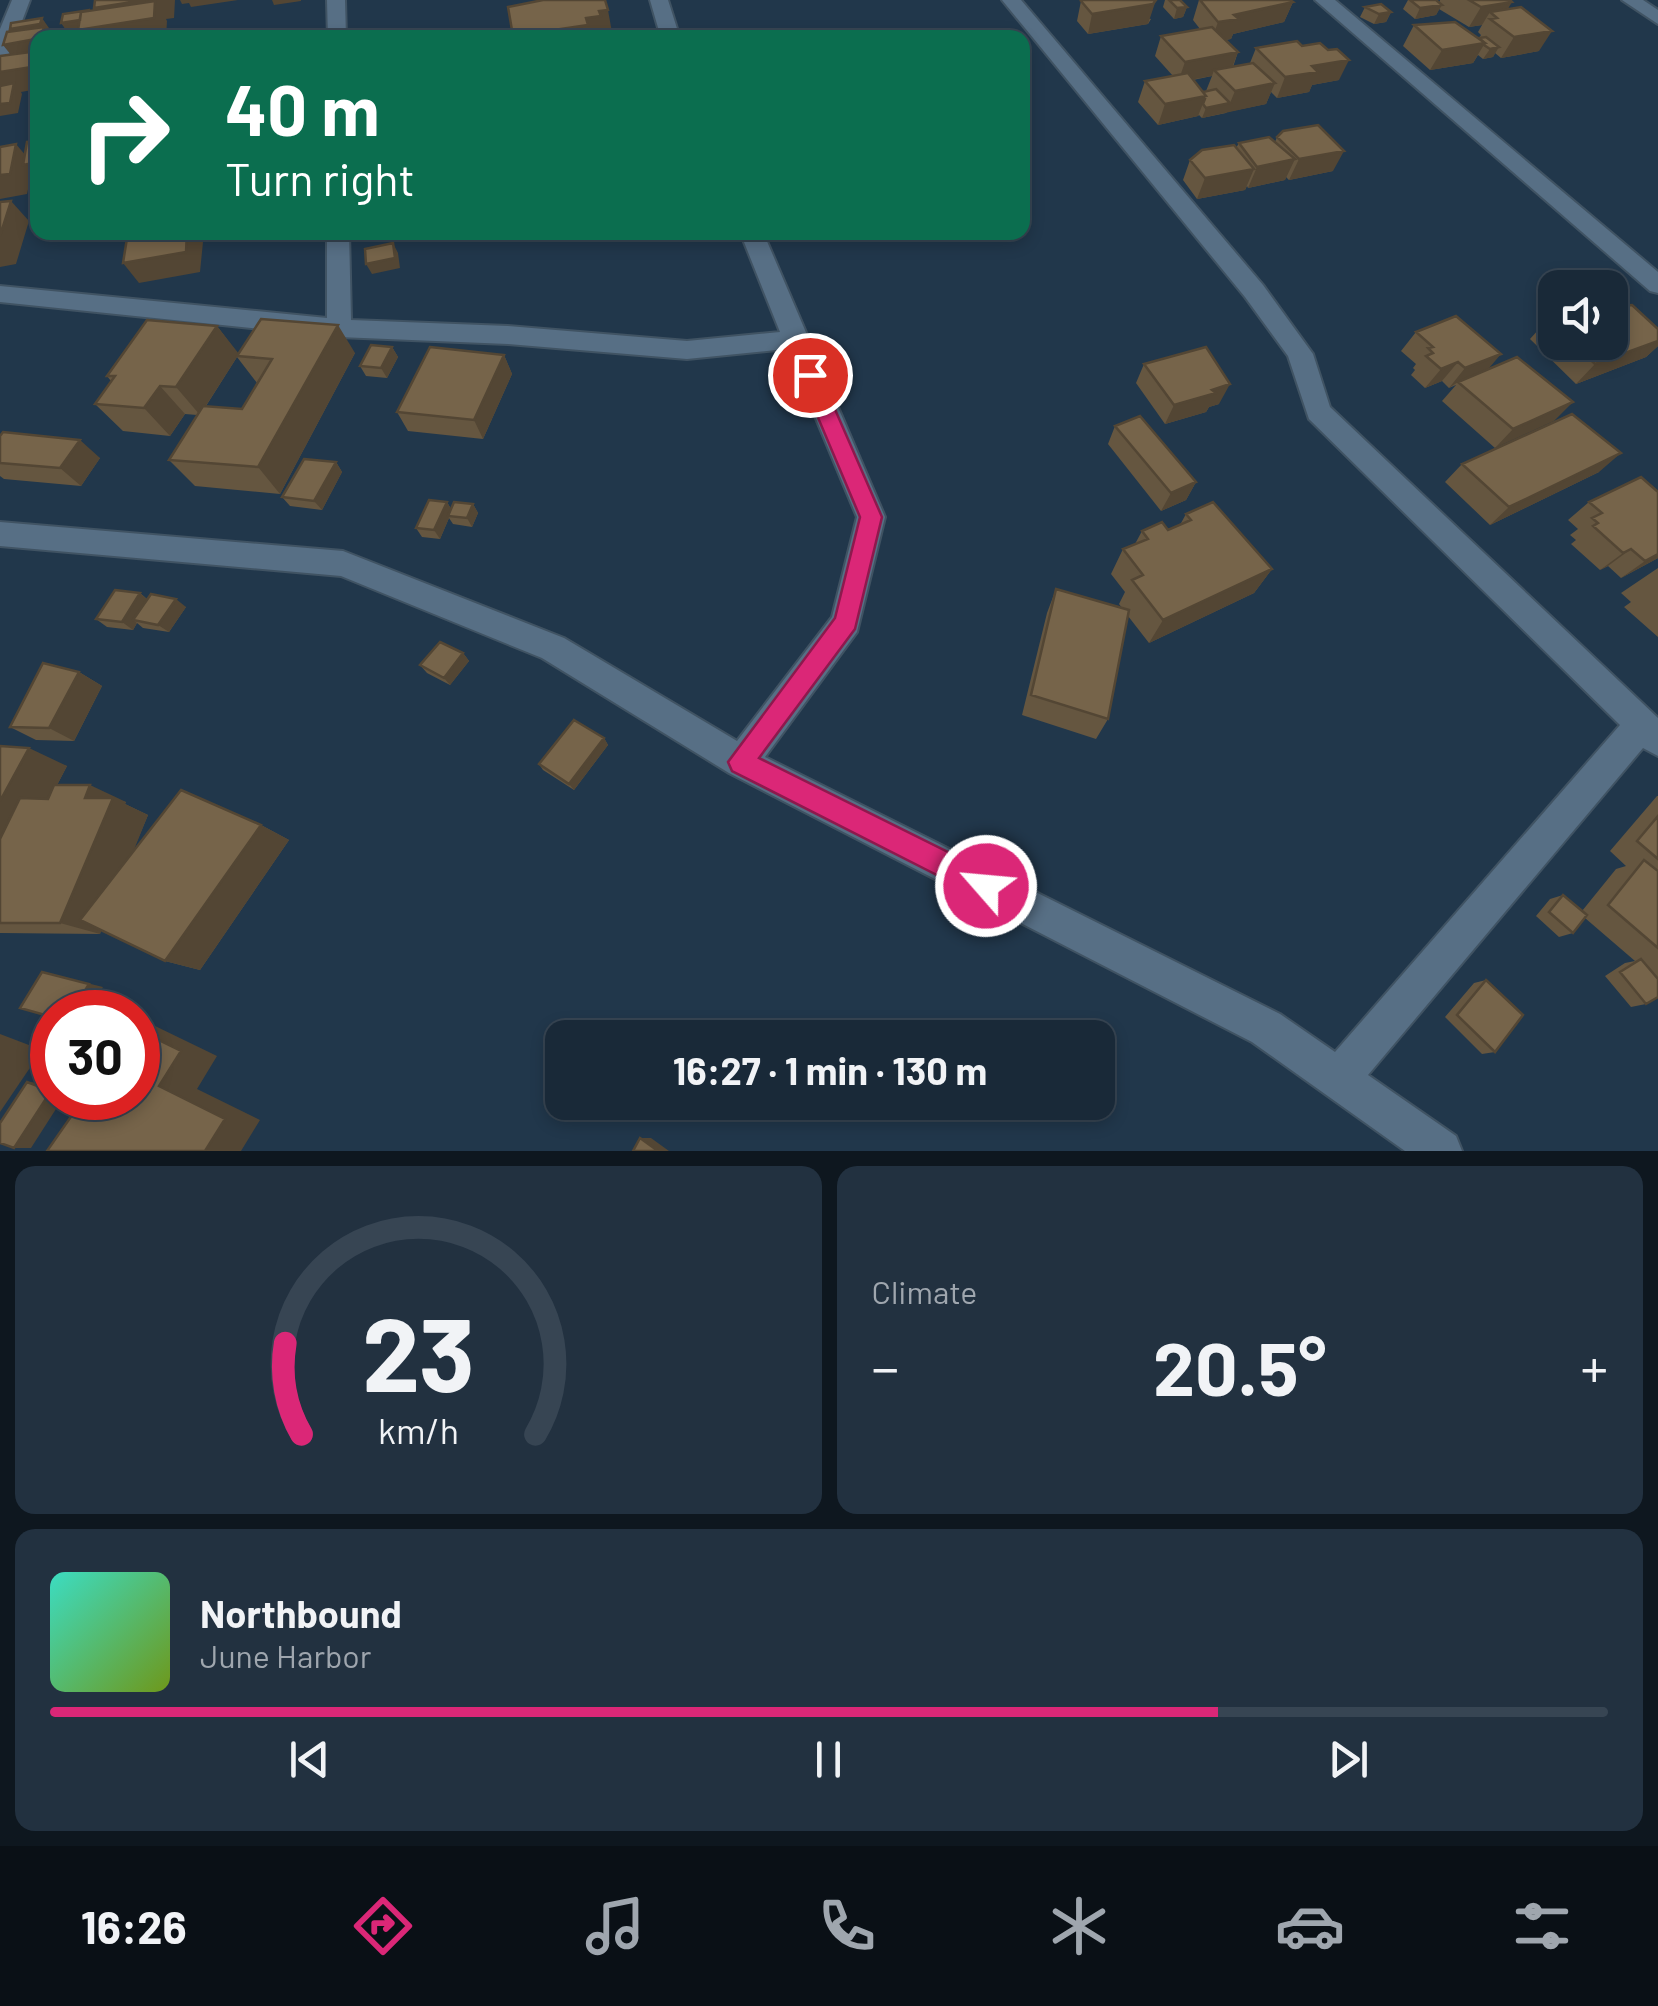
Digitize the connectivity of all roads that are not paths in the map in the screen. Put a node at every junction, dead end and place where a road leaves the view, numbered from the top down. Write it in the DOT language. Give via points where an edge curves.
graph roads {
  1 [pos="21,0"];
  2 [pos="336,0"];
  3 [pos="659,0"];
  4 [pos="1011,0"];
  5 [pos="1324,0"];
  6 [pos="1631,0"];
  7 [pos="1658,18"];
  8 [pos="336,30"];
  9 [pos="668,30"];
  10 [pos="0,52"];
  11 [pos="338,240"];
  12 [pos="754,240"];
  13 [pos="1658,284"];
  14 [pos="0,294"];
  15 [pos="339,328"];
  16 [pos="795,340"];
  17 [pos="0,534"];
  18 [pos="1650,732"];
  19 [pos="741,762"];
  20 [pos="1338,1079"];
  21 [pos="1441,1151"];
  1 -- 10 [label="street"];
  2 -- 8 [label="street"];
  3 -- 9 [label="street"];
  4 -- 18 [label="street" via="1277,322 1300,354 1318,412"];
  5 -- 13 [label="street"];
  6 -- 7 [label="street"];
  11 -- 15 [label="street"];
  12 -- 16 [label="street"];
  14 -- 15 [label="street"];
  15 -- 16 [label="street" via="687,350"];
  16 -- 19 [label="street" via="871,517 846,622"];
  17 -- 19 [label="street" via="343,564 552,648"];
  18 -- 20 [label="street"];
  19 -- 20 [label="street" via="1266,1028"];
  20 -- 21 [label="street"];
}
